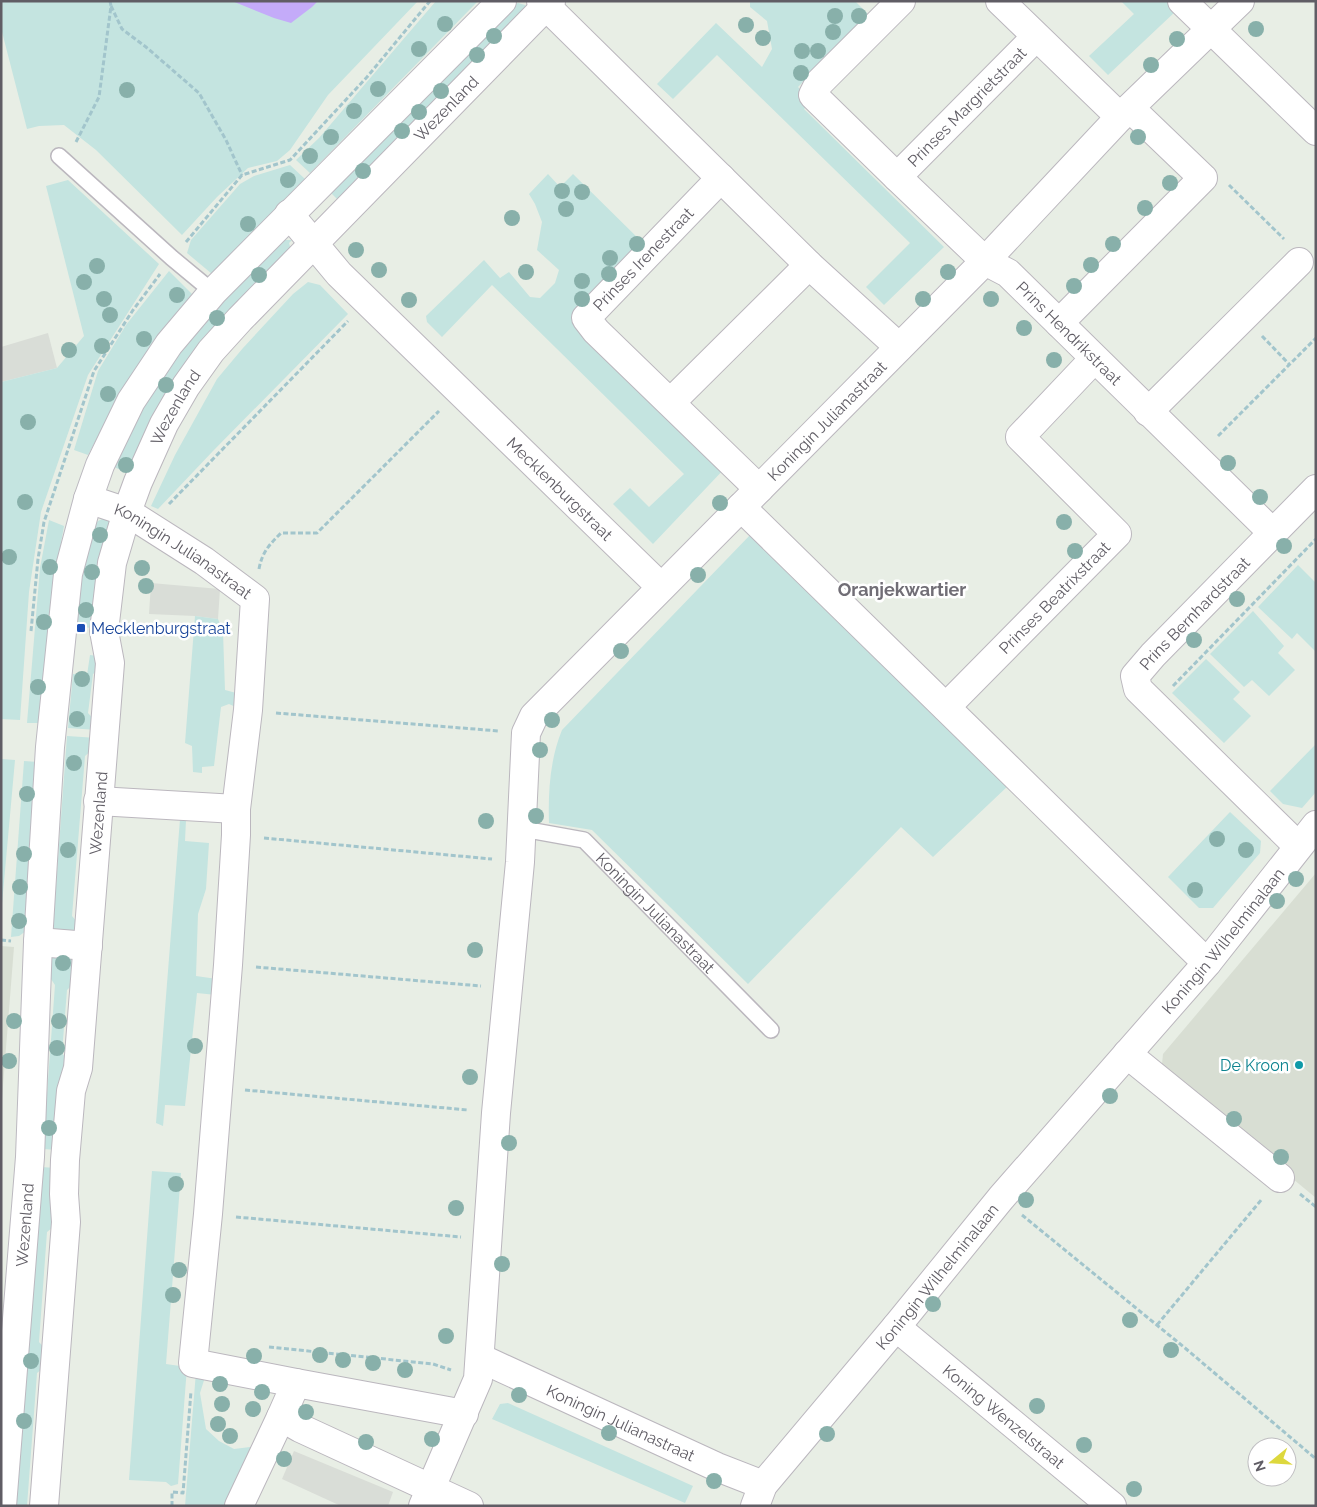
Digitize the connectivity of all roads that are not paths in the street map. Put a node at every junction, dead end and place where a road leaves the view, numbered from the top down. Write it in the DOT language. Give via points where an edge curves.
graph roads {
  1 [pos="502,1"];
  2 [pos="901,1"];
  3 [pos="1000,1"];
  4 [pos="1182,1"];
  5 [pos="1240,1"];
  6 [pos="546,3"];
  7 [pos="1212,29"];
  8 [pos="1036,37"];
  9 [pos="1125,112"];
  10 [pos="1316,132"];
  11 [pos="60,156"];
  12 [pos="897,177"];
  13 [pos="721,178"];
  14 [pos="289,214"];
  15 [pos="314,244"];
  16 [pos="1294,252"];
  17 [pos="985,261"];
  18 [pos="809,265"];
  19 [pos="212,292"];
  20 [pos="1059,323"];
  21 [pos="899,347"];
  22 [pos="1094,359"];
  23 [pos="671,402"];
  24 [pos="1148,412"];
  25 [pos="1316,489"];
  26 [pos="750,498"];
  27 [pos="88,499"];
  28 [pos="137,519"];
  29 [pos="1273,533"];
  30 [pos="661,587"];
  31 [pos="946,707"];
  32 [pos="98,801"];
  33 [pos="236,808"];
  34 [pos="1316,825"];
  35 [pos="523,829"];
  36 [pos="1298,846"];
  37 [pos="38,942"];
  38 [pos="88,946"];
  39 [pos="1207,963"];
  40 [pos="771,1030"];
  41 [pos="1128,1054"];
  42 [pos="1280,1178"];
  43 [pos="896,1327"];
  44 [pos="479,1369"];
  45 [pos="296,1383"];
  46 [pos="464,1414"];
  47 [pos="281,1417"];
  48 [pos="759,1496"];
  49 [pos="427,1497"];
  50 [pos="2,1506"];
  51 [pos="44,1506"];
  52 [pos="239,1506"];
  53 [pos="469,1506"];
  54 [pos="1112,1506"];
  1 -- 14 [label="street, Wezenland"];
  2 -- 12 [label="street, Prinses Margrietstraat" via="819,83 814,95"];
  3 -- 8 [label="street, Prinses Margrietstraat"];
  4 -- 7 [label="street"];
  5 -- 7 [label="street, Koningin Julianastraat"];
  6 -- 13 [label="street"];
  6 -- 15 [label="street, Wezenland"];
  7 -- 9 [label="street, Koningin Julianastraat"];
  7 -- 10 [label="street"];
  8 -- 9 [label="street, Prinses Margrietstraat"];
  8 -- 12 [label="street, Prinses Margrietstraat"];
  9 -- 17 [label="street, Koningin Julianastraat"];
  9 -- 20 [label="street" via="1203,178"];
  11 -- 19 [label="lane"];
  12 -- 17 [label="street, Prinses Margrietstraat"];
  13 -- 18 [label="street"];
  13 -- 23 [label="street, Prinses Irenestraat" via="586,318"];
  14 -- 15 [label="street, Mecklenburgstraat"];
  14 -- 19 [label="street, Wezenland"];
  15 -- 28 [label="street, Wezenland" via="217,344 191,379 164,424 138,482"];
  15 -- 30 [label="street, Mecklenburgstraat" via="339,274"];
  16 -- 24 [label="street" via="1243,317"];
  17 -- 20 [label="street, Prins Hendrikstraat" via="1008,273"];
  17 -- 21 [label="street, Koningin Julianastraat"];
  18 -- 21 [label="street"];
  18 -- 23 [label="street"];
  19 -- 27 [label="street, Wezenland" via="170,344 131,401 105,453"];
  20 -- 22 [label="street, Prins Hendrikstraat"];
  21 -- 26 [label="street, Koningin Julianastraat"];
  22 -- 24 [label="street, Prins Hendrikstraat"];
  22 -- 31 [label="street, Prinses Beatrixstraat" via="1020,437 1117,534"];
  23 -- 26 [label="street, Prinses Irenestraat"];
  24 -- 29 [label="street, Prins Hendrikstraat"];
  25 -- 29 [label="street, Prins Bernhardstraat"];
  26 -- 30 [label="street, Koningin Julianastraat"];
  26 -- 31 [label="street"];
  27 -- 28 [label="street, Koningin Julianastraat"];
  27 -- 37 [label="street, Wezenland" via="68,574 50,747"];
  28 -- 32 [label="street, Wezenland" via="112,563 104,631 110,664"];
  28 -- 33 [label="street, Koningin Julianastraat" via="255,599 248,710"];
  29 -- 36 [label="street, Prins Bernhardstraat" via="1135,676 1138,689 1153,705"];
  30 -- 35 [label="street, Koningin Julianastraat" via="534,716 526,733"];
  31 -- 39 [label="street"];
  32 -- 33 [label="street"];
  32 -- 38 [label="street, Wezenland"];
  33 -- 45 [label="street, Koningin Julianastraat" via="228,965 193,1363"];
  34 -- 36 [label="street, Koningin Wilhelminalaan"];
  35 -- 40 [label="lane, Koningin Julianastraat" via="584,840"];
  35 -- 44 [label="street, Koningin Julianastraat" via="496,1113"];
  36 -- 39 [label="street, Koningin Wilhelminalaan"];
  37 -- 38 [label="street"];
  37 -- 50 [label="street, Wezenland" via="30,1157"];
  38 -- 51 [label="street, Wezenland" via="78,1068 71,1091 65,1160 66,1222"];
  39 -- 41 [label="street, Koningin Wilhelminalaan"];
  41 -- 42 [label="street"];
  41 -- 43 [label="street, Koningin Wilhelminalaan" via="1001,1198"];
  43 -- 48 [label="street, Koningin Wilhelminalaan"];
  43 -- 54 [label="street, Koning Wenzelstraat"];
  44 -- 46 [label="street, Koningin Julianastraat"];
  44 -- 48 [label="street, Koningin Julianastraat" via="717,1467"];
  45 -- 46 [label="street"];
  45 -- 47 [label="street"];
  46 -- 49 [label="street, Koningin Julianastraat"];
  47 -- 49 [label="street"];
  47 -- 52 [label="street"];
  49 -- 53 [label="street"];
}
